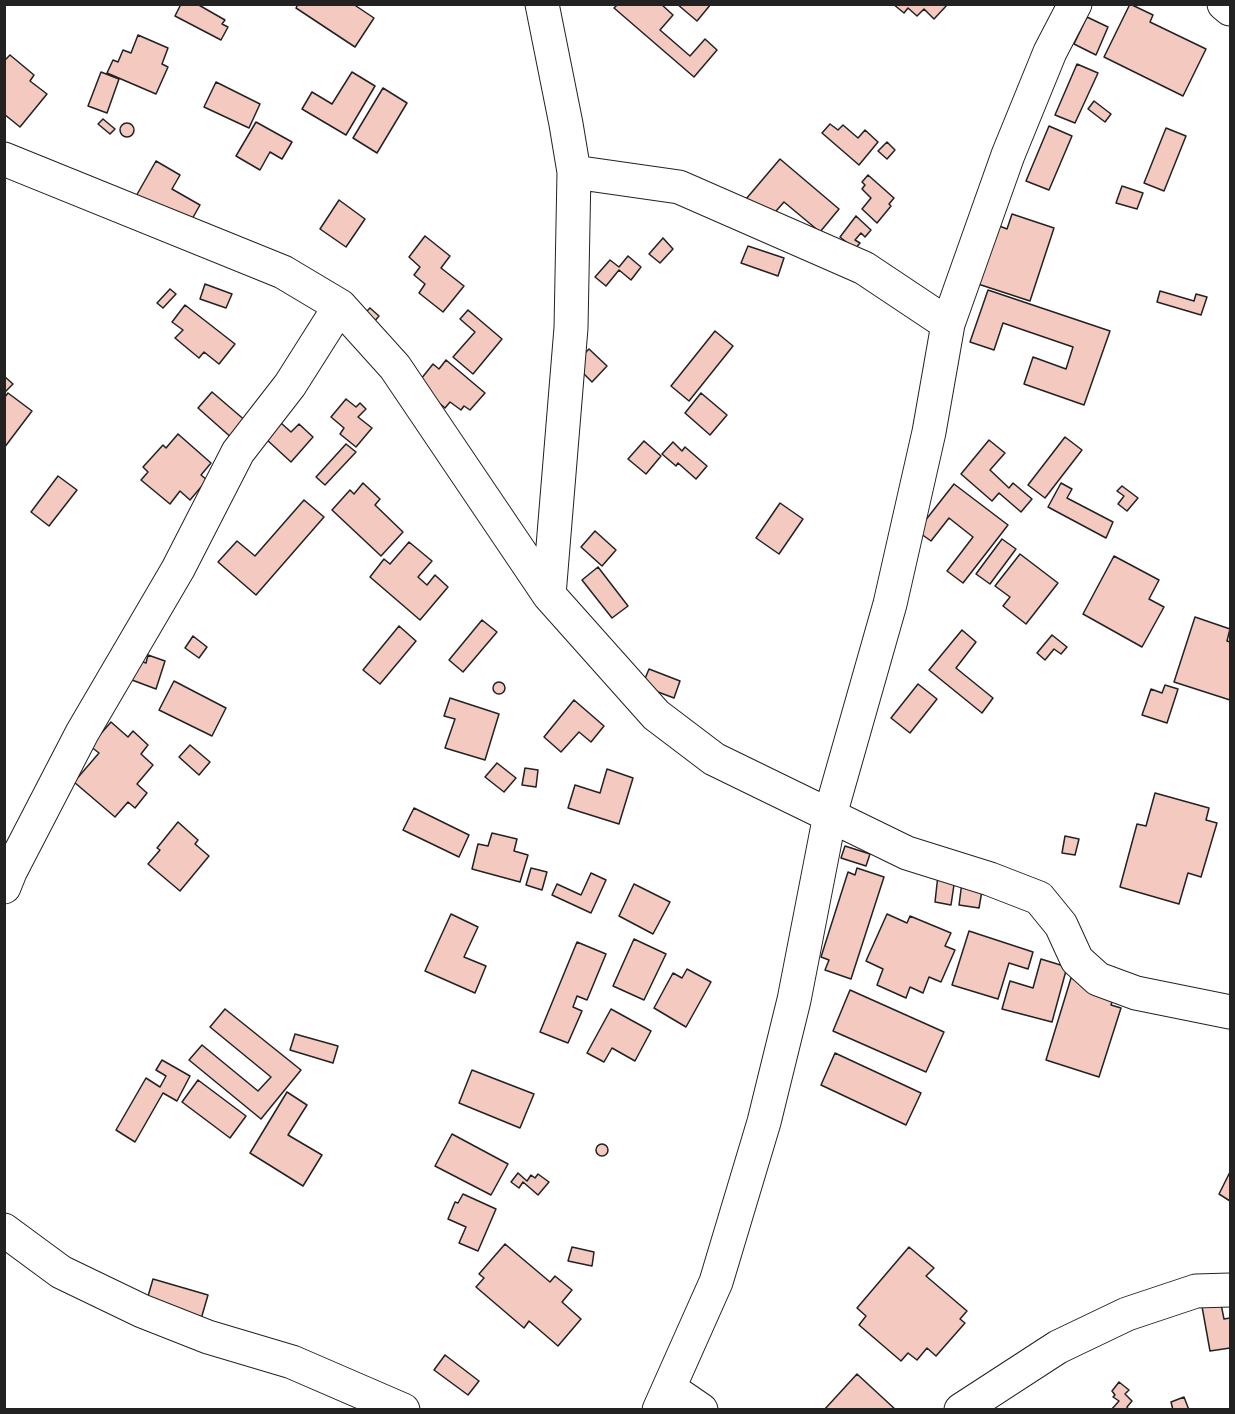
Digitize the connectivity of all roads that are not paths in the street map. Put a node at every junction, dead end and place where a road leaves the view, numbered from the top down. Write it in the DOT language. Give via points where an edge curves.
graph roads {
  1 [pos="542,4"];
  2 [pos="1075,4"];
  3 [pos="1224,4"];
  4 [pos="1230,9"];
  5 [pos="4,159"];
  6 [pos="574,172"];
  7 [pos="340,306"];
  8 [pos="948,324"];
  9 [pos="549,595"];
  10 [pos="830,815"];
  11 [pos="4,887"];
  12 [pos="1230,1012"];
  13 [pos="4,1230"];
  14 [pos="1230,1290"];
  15 [pos="664,1399"];
  16 [pos="403,1410"];
  17 [pos="701,1410"];
  18 [pos="961,1410"];
  1 -- 6 [label="street"];
  2 -- 8 [label="street" via="1050,52 1008,155"];
  3 -- 4 [label="street"];
  5 -- 7 [label="street" via="283,272"];
  6 -- 8 [label="street" via="679,188 864,268"];
  6 -- 9 [label="street" via="571,328"];
  7 -- 9 [label="street" via="395,367"];
  7 -- 11 [label="street" via="290,385 238,452 178,569 82,733"];
  8 -- 10 [label="street" via="929,432 890,604"];
  9 -- 10 [label="street" via="656,715 714,759"];
  10 -- 12 [label="street" via="907,853 1039,897 1061,926 1077,960 1098,980 1136,993"];
  10 -- 15 [label="street" via="794,1000 764,1122 716,1282"];
  13 -- 16 [label="street" via="61,1272 142,1311 207,1337 292,1362"];
  14 -- 18 [label="street" via="1196,1291 1127,1314 1058,1347"];
  15 -- 17 [label="street"];
}
